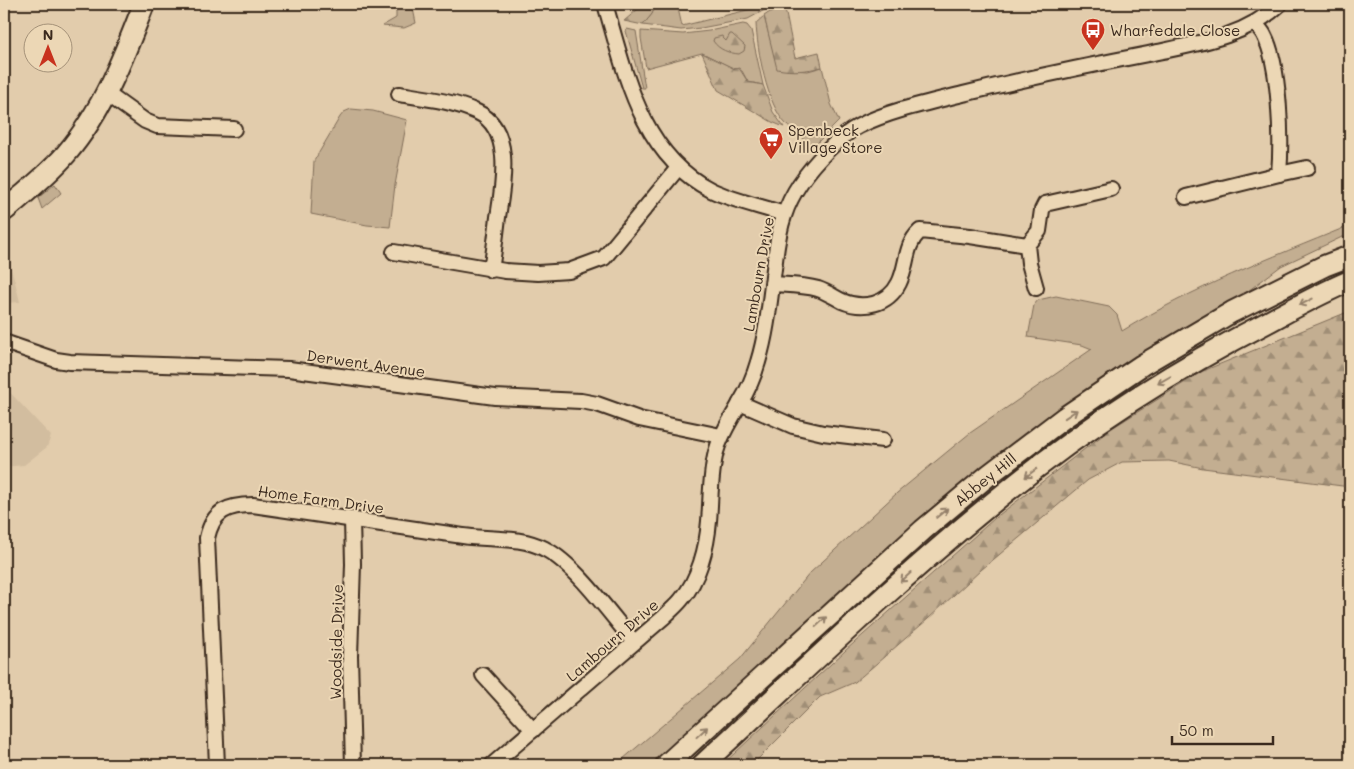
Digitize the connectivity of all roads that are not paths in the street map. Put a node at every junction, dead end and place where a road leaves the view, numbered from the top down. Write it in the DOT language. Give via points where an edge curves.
graph roads {
  1 [pos="144,4"];
  2 [pos="605,4"];
  3 [pos="1280,4"];
  4 [pos="1255,23"];
  5 [pos="106,93"];
  6 [pos="399,94"];
  7 [pos="234,129"];
  8 [pos="678,168"];
  9 [pos="1307,168"];
  10 [pos="1279,174"];
  11 [pos="1111,189"];
  12 [pos="1186,197"];
  13 [pos="4,211"];
  14 [pos="784,214"];
  15 [pos="1027,245"];
  16 [pos="394,252"];
  17 [pos="1350,256"];
  18 [pos="491,270"];
  19 [pos="1350,281"];
  20 [pos="772,284"];
  21 [pos="1036,288"];
  22 [pos="4,342"];
  23 [pos="740,403"];
  24 [pos="721,436"];
  25 [pos="883,440"];
  26 [pos="352,519"];
  27 [pos="634,642"];
  28 [pos="483,675"];
  29 [pos="533,730"];
  30 [pos="218,765"];
  31 [pos="353,765"];
  32 [pos="492,765"];
  33 [pos="666,765"];
  34 [pos="702,765"];
  1 -- 5 [label="highway"];
  2 -- 8 [label="street" via="628,83 652,136"];
  3 -- 4 [label="street, Lambourn Drive"];
  4 -- 10 [label="street" via="1264,35 1274,66 1280,131"];
  4 -- 14 [label="street, Lambourn Drive" via="1211,41 986,88 873,120 842,137 826,152 795,191"];
  5 -- 7 [label="street" via="157,126"];
  5 -- 13 [label="highway" via="92,120 66,154"];
  6 -- 18 [label="street" via="479,113 496,132 501,142 504,169"];
  8 -- 14 [label="street" via="711,190"];
  8 -- 18 [label="street" via="604,258 569,271"];
  9 -- 10 [label="street"];
  10 -- 12 [label="street"];
  11 -- 15 [label="street" via="1045,204 1039,231"];
  14 -- 20 [label="street, Lambourn Drive" via="777,240"];
  15 -- 20 [label="street" via="920,231 909,246 902,278 892,294 864,306 850,304 818,289"];
  15 -- 21 [label="street"];
  16 -- 18 [label="street"];
  33 -- 17 [label="highway, Abbey Hill, one-way" via="923,530 1058,423 1142,365 1232,312"];
  19 -- 34 [label="highway, Abbey Hill, one-way" via="1240,336 1149,389 1007,490 940,546"];
  20 -- 23 [label="street, Lambourn Drive" via="759,360"];
  22 -- 24 [label="street, Derwent Avenue" via="70,362 289,369 495,397 582,401 639,419"];
  23 -- 24 [label="street, Lambourn Drive"];
  23 -- 25 [label="street" via="793,426"];
  24 -- 27 [label="street, Lambourn Drive" via="712,470 708,532 691,585 664,617"];
  26 -- 27 [label="street, Home Farm Drive" via="519,541 545,548 563,561"];
  26 -- 30 [label="street, Home Farm Drive" via="239,505 227,507 210,526 207,538"];
  26 -- 31 [label="street, Woodside Drive" via="350,656"];
  27 -- 29 [label="street, Lambourn Drive"];
  28 -- 29 [label="street"];
  29 -- 32 [label="street, Lambourn Drive"];
}
